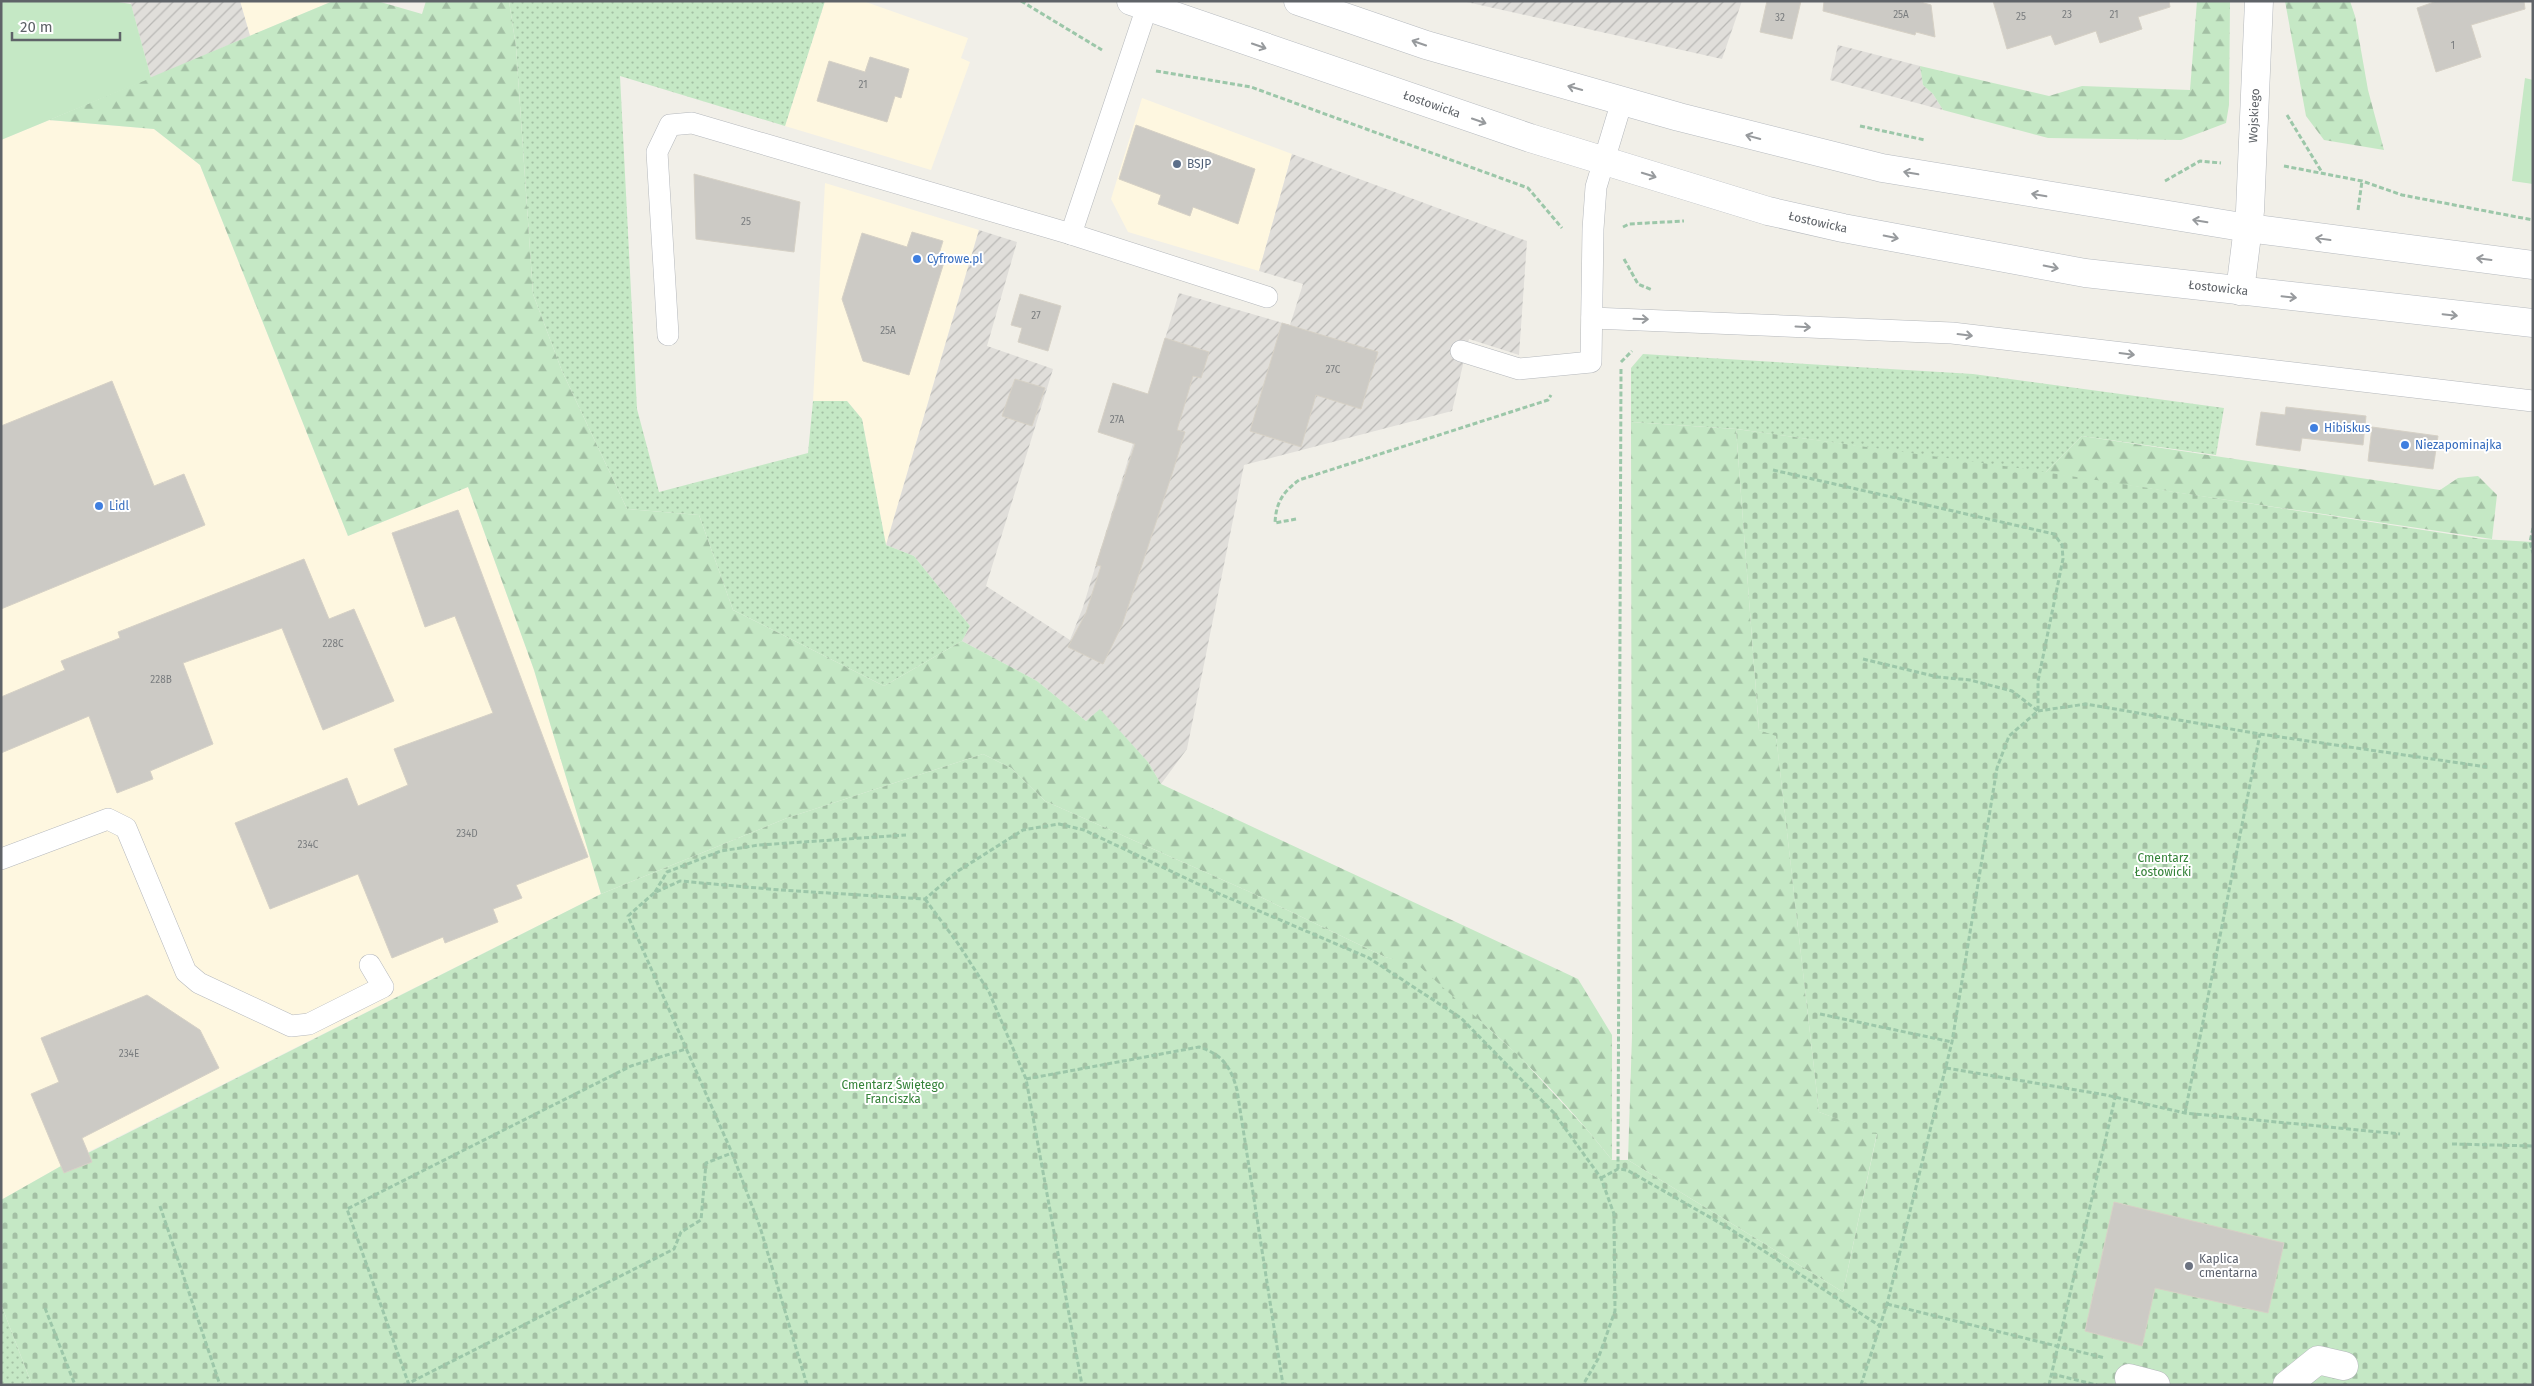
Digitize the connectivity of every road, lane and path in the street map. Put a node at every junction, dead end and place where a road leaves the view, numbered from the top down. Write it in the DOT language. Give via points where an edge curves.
graph roads {
  1 [pos="1021,1"];
  2 [pos="1298,1"];
  3 [pos="2259,1"];
  4 [pos="1139,4"];
  5 [pos="1128,61"];
  6 [pos="1622,101"];
  7 [pos="2283,108"];
  8 [pos="1856,125"];
  9 [pos="1931,141"];
  10 [pos="1602,161"];
  11 [pos="2252,165"];
  12 [pos="2323,175"];
  13 [pos="2158,180"];
  14 [pos="2533,220"];
  15 [pos="2248,228"];
  16 [pos="1563,229"];
  17 [pos="1071,234"];
  18 [pos="1624,254"];
  19 [pos="2533,265"];
  20 [pos="2240,291"];
  21 [pos="1657,292"];
  22 [pos="1267,297"];
  23 [pos="1592,318"];
  24 [pos="2533,323"];
  25 [pos="668,335"];
  26 [pos="1638,350"];
  27 [pos="1461,351"];
  28 [pos="1564,364"];
  29 [pos="2533,401"];
  30 [pos="1773,470"];
  31 [pos="1296,520"];
  32 [pos="2533,528"];
  33 [pos="2533,553"];
  34 [pos="1863,659"];
  35 [pos="2038,711"];
  36 [pos="2260,734"];
  37 [pos="2487,767"];
  38 [pos="906,835"];
  39 [pos="1,860"];
  40 [pos="654,893"];
  41 [pos="925,899"];
  42 [pos="370,965"];
  43 [pos="1820,1014"];
  44 [pos="1952,1042"];
  45 [pos="686,1049"];
  46 [pos="1946,1068"];
  47 [pos="1026,1079"];
  48 [pos="2115,1098"];
  49 [pos="2185,1113"];
  50 [pos="2400,1134"];
  51 [pos="2452,1144"];
  52 [pos="2533,1146"];
  53 [pos="732,1153"];
  54 [pos="1618,1169"];
  55 [pos="1601,1178"];
  56 [pos="160,1206"];
  57 [pos="1887,1304"];
  58 [pos="45,1308"];
  59 [pos="1880,1326"];
  60 [pos="2059,1347"];
  61 [pos="2344,1366"];
  62 [pos="2122,1369"];
  63 [pos="2052,1374"];
  64 [pos="407,1384"];
  65 [pos="75,1385"];
  66 [pos="220,1385"];
  67 [pos="807,1385"];
  68 [pos="1082,1385"];
  69 [pos="1283,1385"];
  70 [pos="1583,1385"];
  71 [pos="1861,1385"];
  72 [pos="2049,1385"];
  73 [pos="2098,1385"];
  74 [pos="2156,1385"];
  75 [pos="2287,1385"];
  1 -- 5 [label="path" via="1108,54"];
  6 -- 2 [label="main road, one-way" via="1426,45"];
  3 -- 11 [label="main road, Wojskiego"];
  4 -- 5 [label="lane"];
  4 -- 10 [label="main road, Łostowicka, one-way"];
  5 -- 16 [label="path" via="1153,71 1251,87 1528,188"];
  5 -- 17 [label="lane"];
  6 -- 10 [label="lane"];
  15 -- 6 [label="main road, one-way" via="1882,168"];
  7 -- 12 [label="path"];
  8 -- 9 [label="path"];
  10 -- 20 [label="main road, Łostowicka, one-way" via="1768,211 1843,228 2085,273"];
  10 -- 23 [label="lane" via="1596,187 1593,229"];
  11 -- 12 [label="path" via="2294,166"];
  11 -- 13 [label="path" via="2200,161 2167,181"];
  11 -- 15 [label="main road, Wojskiego"];
  12 -- 14 [label="path" via="2362,180 2402,195"];
  19 -- 15 [label="main road, one-way"];
  15 -- 20 [label="main road, Wojskiego"];
  17 -- 22 [label="lane"];
  17 -- 25 [label="lane" via="692,123 670,124 657,152"];
  18 -- 21 [label="path" via="1624,263 1638,284"];
  20 -- 24 [label="main road, Łostowicka, one-way"];
  23 -- 28 [label="lane" via="1591,362"];
  23 -- 29 [label="lane, one-way" via="1952,333"];
  26 -- 54 [label="path" via="1630,351 1621,363"];
  27 -- 28 [label="lane" via="1519,369"];
  28 -- 31 [label="path" via="1564,375 1548,400 1299,480 1284,491 1276,508 1275,523"];
  30 -- 35 [label="path" via="2054,534 2062,545 2063,559 2038,681"];
  32 -- 33 [label="path" via="2530,542"];
  34 -- 35 [label="path" via="2012,691"];
  35 -- 36 [label="path" via="2086,704"];
  35 -- 44 [label="path" via="2009,736 1997,768"];
  36 -- 37 [label="path"];
  36 -- 49 [label="path"];
  38 -- 40 [label="path" via="759,845 721,851 667,872"];
  39 -- 42 [label="lane" via="108,819 126,828 186,972 199,983 291,1026 309,1024 383,987"];
  40 -- 41 [label="path" via="680,880"];
  40 -- 45 [label="path" via="628,916"];
  41 -- 47 [label="path" via="989,992"];
  41 -- 55 [label="path" via="958,871 1024,830 1059,824 1084,830 1215,892 1370,958 1461,1018 1554,1113"];
  43 -- 44 [label="path"];
  44 -- 46 [label="path"];
  45 -- 53 [label="path"];
  45 -- 64 [label="path" via="631,1066 347,1209"];
  46 -- 48 [label="path"];
  46 -- 57 [label="path"];
  47 -- 68 [label="path"];
  47 -- 69 [label="path" via="1199,1047 1211,1050 1232,1071"];
  48 -- 49 [label="path"];
  48 -- 60 [label="path"];
  49 -- 50 [label="path"];
  51 -- 52 [label="path"];
  53 -- 64 [label="path" via="706,1163 701,1220 681,1232 674,1249"];
  53 -- 67 [label="path" via="760,1227"];
  54 -- 55 [label="path"];
  54 -- 59 [label="path" via="1627,1170 1727,1228"];
  55 -- 70 [label="path" via="1614,1214 1615,1312 1598,1359"];
  56 -- 66 [label="path"];
  57 -- 59 [label="path"];
  57 -- 60 [label="path"];
  58 -- 65 [label="path"];
  59 -- 71 [label="path"];
  60 -- 62 [label="path"];
  60 -- 63 [label="path"];
  61 -- 75 [label="main road" via="2318,1360"];
  62 -- 74 [label="main road"];
  63 -- 72 [label="path"];
  63 -- 73 [label="path"];
}
